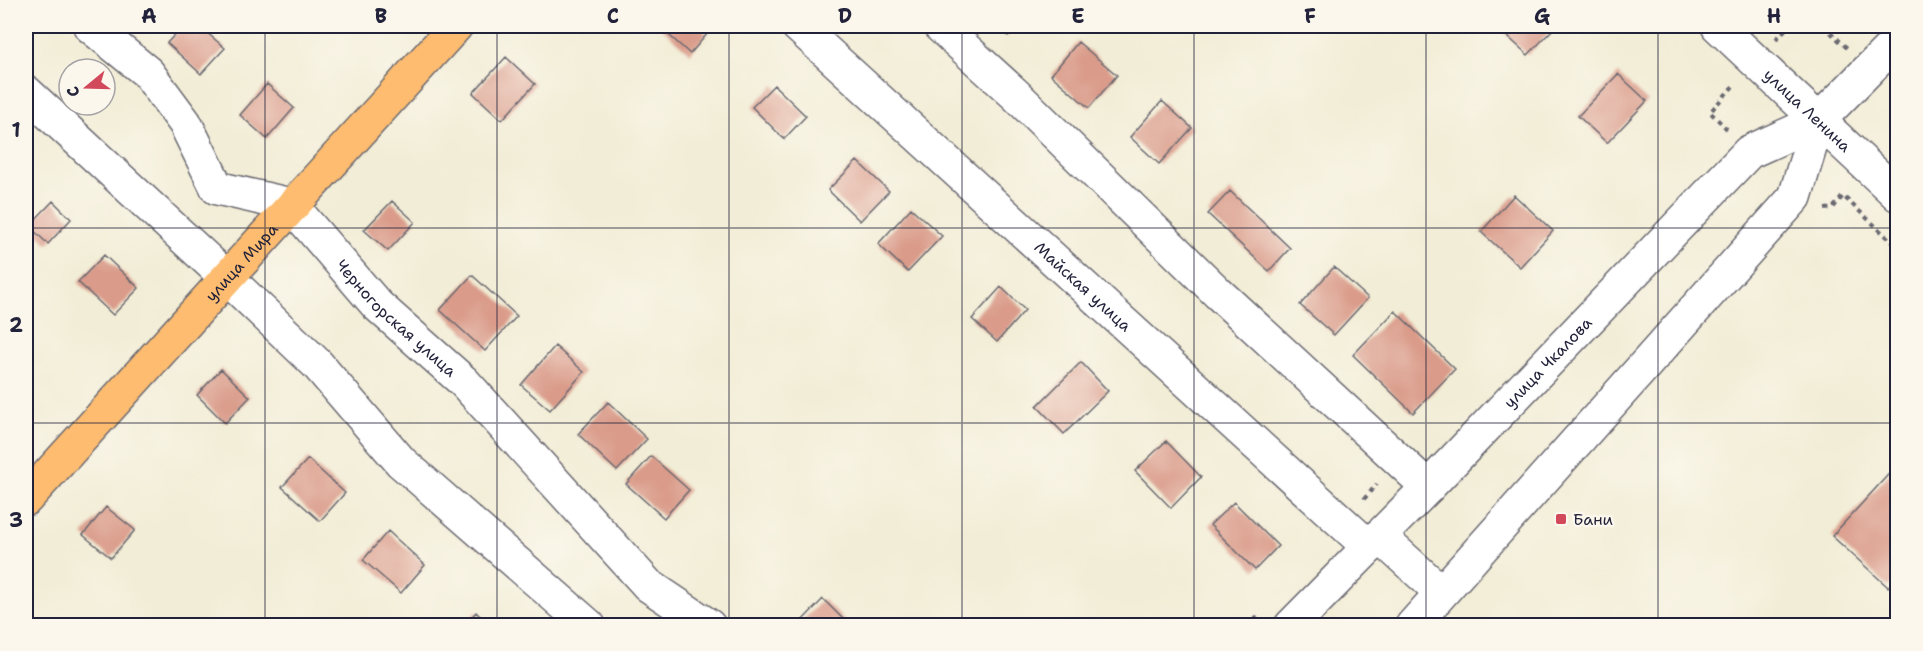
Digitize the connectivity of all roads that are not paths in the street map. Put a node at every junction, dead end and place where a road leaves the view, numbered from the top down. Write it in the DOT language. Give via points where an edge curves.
graph roads {
  1 [pos="90,26"];
  2 [pos="456,26"];
  3 [pos="798,26"];
  4 [pos="940,26"];
  5 [pos="1718,26"];
  6 [pos="1898,40"];
  7 [pos="26,92"];
  8 [pos="1818,121"];
  9 [pos="1898,195"];
  10 [pos="291,205"];
  11 [pos="227,278"];
  12 [pos="1428,487"];
  13 [pos="26,499"];
  14 [pos="1374,541"];
  15 [pos="1441,592"];
  16 [pos="1414,625"];
  17 [pos="589,626"];
  18 [pos="709,626"];
  19 [pos="1291,626"];
  1 -- 10 [label="street" via="148,73 185,123 217,188"];
  2 -- 10 [label="main road, улица Мира"];
  3 -- 14 [label="street, Майская улица"];
  4 -- 12 [label="street" via="1218,293"];
  5 -- 8 [label="street, улица Ленина"];
  6 -- 8 [label="street, улица Чкалова"];
  7 -- 11 [label="street"];
  8 -- 9 [label="street, улица Ленина"];
  8 -- 12 [label="street, улица Чкалова" via="1749,152"];
  8 -- 15 [label="street, улица Чкалова" via="1795,197"];
  10 -- 11 [label="main road, улица Мира"];
  10 -- 18 [label="street, Черногорская улица" via="377,305 464,382 648,585"];
  11 -- 13 [label="main road, улица Мира"];
  11 -- 17 [label="street" via="317,364 401,462"];
  12 -- 14 [label="street, улица Чкалова"];
  14 -- 15 [label="street, Майская улица"];
  14 -- 19 [label="street, улица Чкалова"];
  15 -- 16 [label="street, улица Чкалова"];
}
